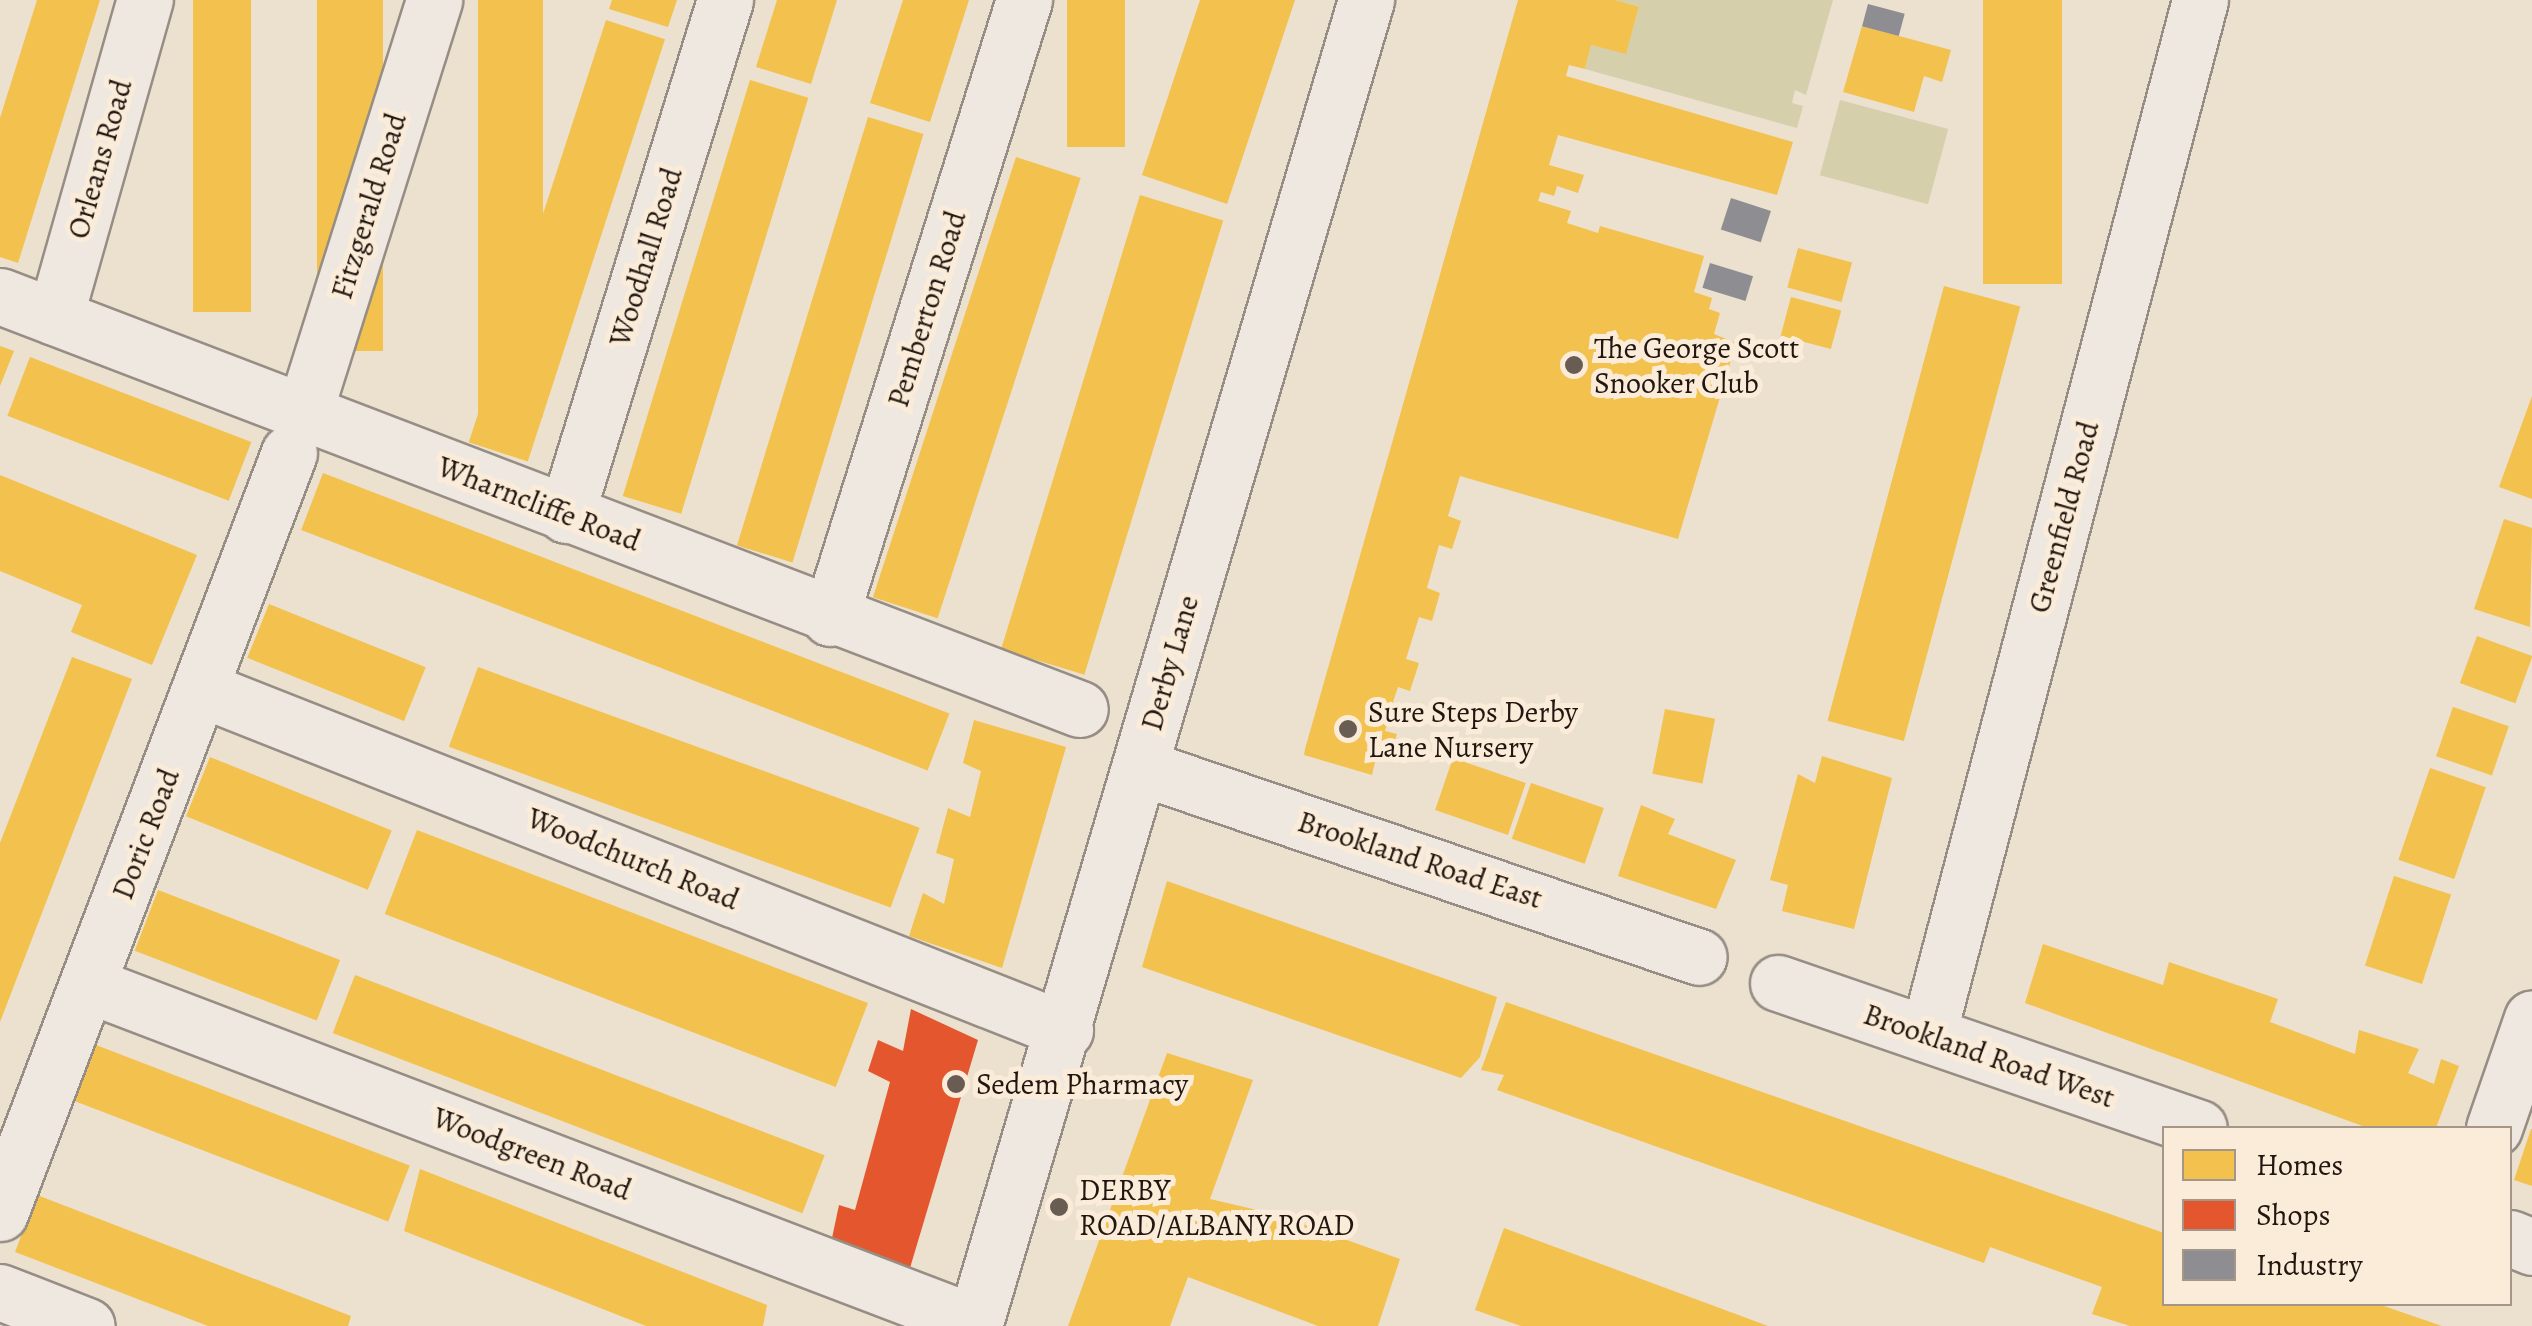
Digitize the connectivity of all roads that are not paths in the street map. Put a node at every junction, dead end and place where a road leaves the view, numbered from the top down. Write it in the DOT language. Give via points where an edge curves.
graph roads {
  1 [pos="145,0"];
  2 [pos="434,0"];
  3 [pos="725,0"];
  4 [pos="1024,0"];
  5 [pos="1366,0"];
  6 [pos="2200,0"];
  7 [pos="0,296"];
  8 [pos="55,317"];
  9 [pos="297,433"];
  10 [pos="566,515"];
  11 [pos="830,618"];
  12 [pos="201,688"];
  13 [pos="1080,709"];
  14 [pos="1140,766"];
  15 [pos="1699,957"];
  16 [pos="1778,984"];
  17 [pos="89,985"];
  18 [pos="2532,1018"];
  19 [pos="1065,1030"];
  20 [pos="1928,1034"];
  21 [pos="2193,1126"];
  22 [pos="2495,1126"];
  23 [pos="0,1214"];
  24 [pos="0,1292"];
  25 [pos="975,1325"];
  26 [pos="87,1326"];
  1 -- 8 [label="street, Orleans Road"];
  2 -- 9 [label="street, Fitzgerald Road"];
  3 -- 10 [label="street, Woodhall Road"];
  4 -- 11 [label="street, Pemberton Road"];
  5 -- 14 [label="street, Derby Lane"];
  6 -- 20 [label="street, Greenfield Road"];
  7 -- 8 [label="street, Wharncliffe Road"];
  8 -- 9 [label="street, Wharncliffe Road"];
  9 -- 10 [label="street, Wharncliffe Road"];
  9 -- 12 [label="street, Doric Road"];
  10 -- 11 [label="street, Wharncliffe Road"];
  11 -- 13 [label="street, Wharncliffe Road"];
  12 -- 17 [label="street, Doric Road"];
  12 -- 19 [label="street, Woodchurch Road"];
  14 -- 15 [label="street, Brookland Road East"];
  14 -- 19 [label="street, Derby Lane"];
  16 -- 20 [label="street, Brookland Road West"];
  17 -- 23 [label="street, Doric Road"];
  17 -- 25 [label="street, Woodgreen Road"];
  18 -- 22 [label="street"];
  19 -- 25 [label="street, Derby Lane"];
  20 -- 21 [label="street, Brookland Road West"];
  24 -- 26 [label="street"];
}
